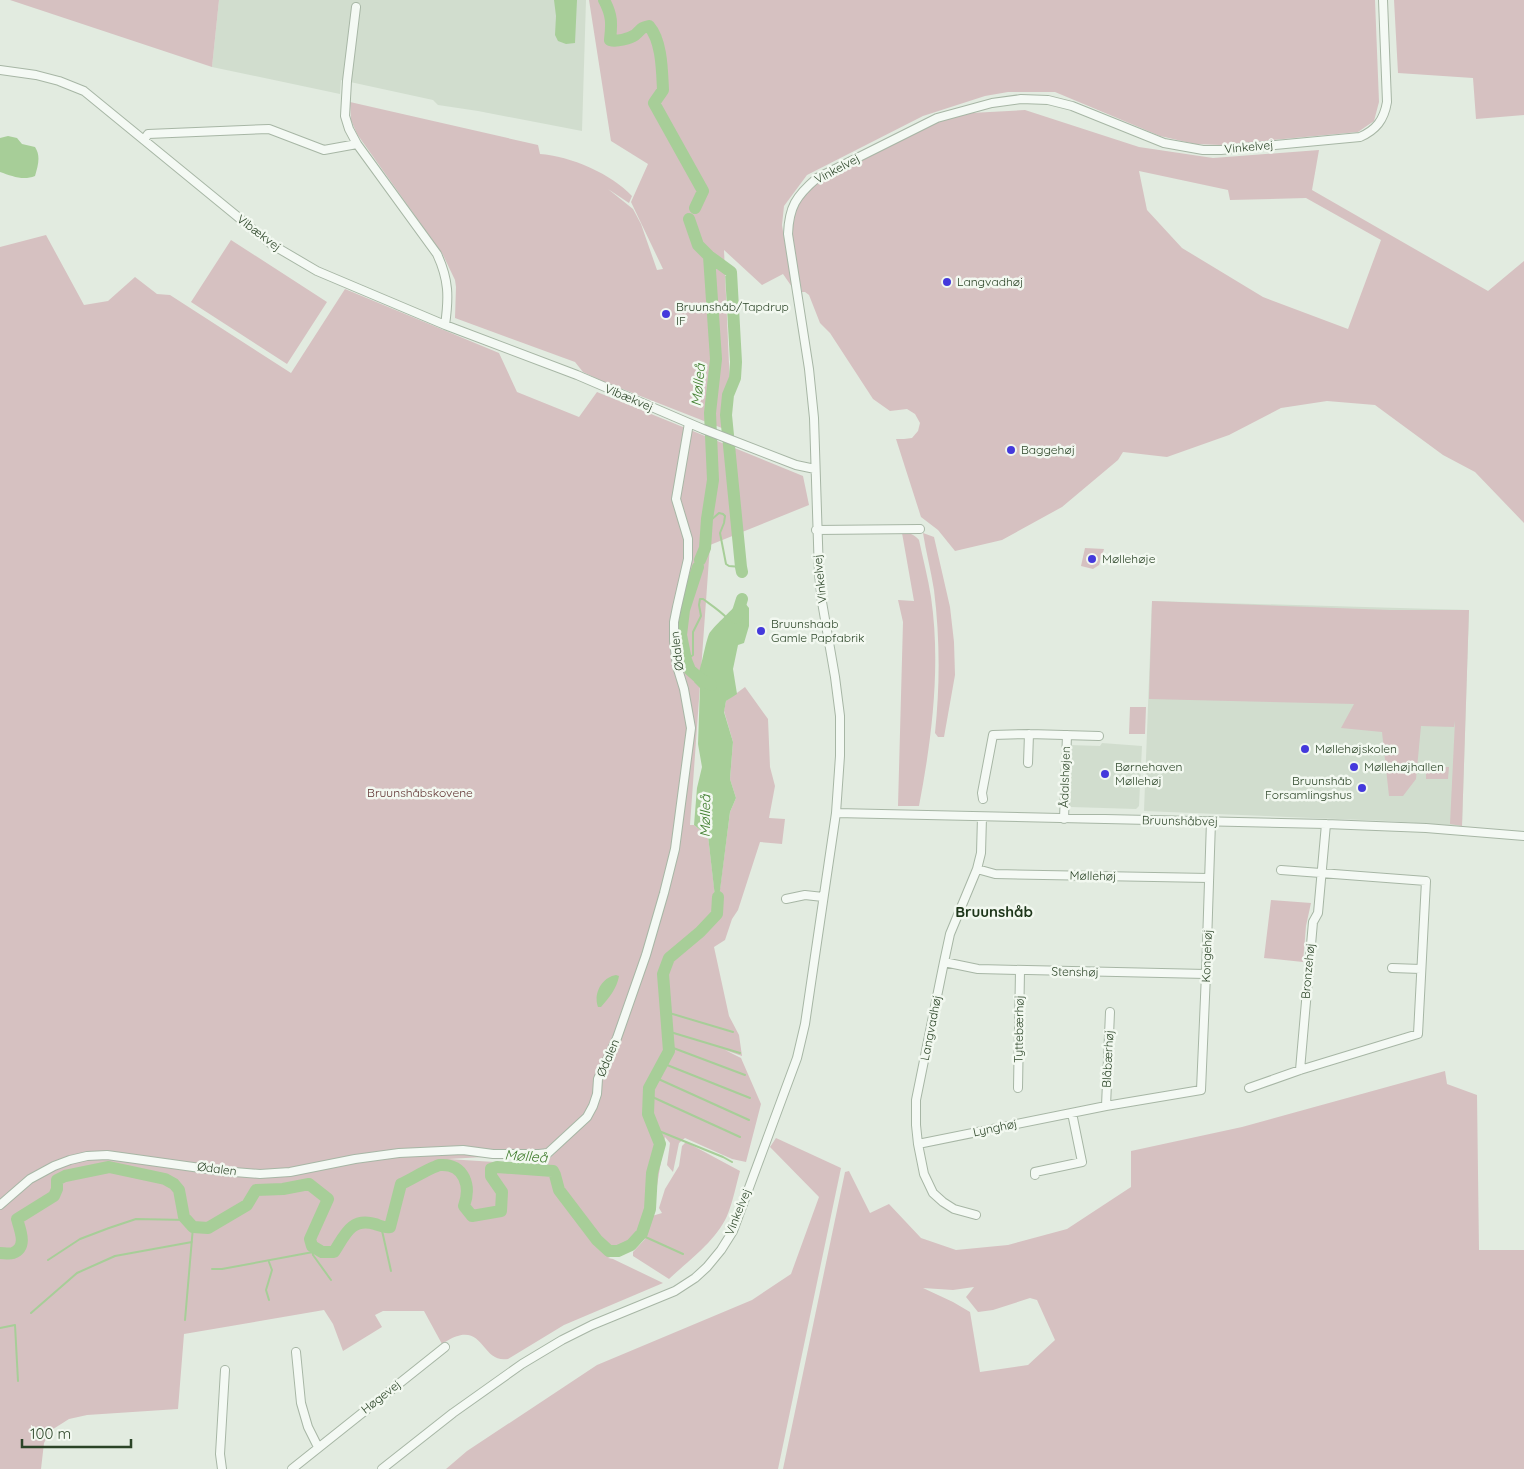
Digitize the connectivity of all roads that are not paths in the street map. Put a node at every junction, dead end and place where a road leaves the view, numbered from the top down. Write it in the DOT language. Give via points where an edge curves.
graph roads {
  1 [pos="1383,0"];
  2 [pos="356,7"];
  3 [pos="0,70"];
  4 [pos="144,140"];
  5 [pos="357,144"];
  6 [pos="445,325"];
  7 [pos="689,423"];
  8 [pos="815,469"];
  9 [pos="920,529"];
  10 [pos="816,530"];
  11 [pos="1028,734"];
  12 [pos="1067,735"];
  13 [pos="1099,736"];
  14 [pos="1028,763"];
  15 [pos="983,799"];
  16 [pos="836,813"];
  17 [pos="982,817"];
  18 [pos="1064,819"];
  19 [pos="1210,821"];
  20 [pos="1326,824"];
  21 [pos="1524,836"];
  22 [pos="977,869"];
  23 [pos="1281,870"];
  24 [pos="1321,873"];
  25 [pos="1209,878"];
  26 [pos="823,897"];
  27 [pos="786,899"];
  28 [pos="944,962"];
  29 [pos="1392,968"];
  30 [pos="1421,970"];
  31 [pos="1020,971"];
  32 [pos="1206,974"];
  33 [pos="1110,1012"];
  34 [pos="1300,1070"];
  35 [pos="1018,1088"];
  36 [pos="1249,1088"];
  37 [pos="1201,1090"];
  38 [pos="1106,1106"];
  39 [pos="1072,1113"];
  40 [pos="918,1144"];
  41 [pos="1035,1175"];
  42 [pos="0,1205"];
  43 [pos="976,1215"];
  44 [pos="445,1347"];
  45 [pos="296,1352"];
  46 [pos="225,1370"];
  47 [pos="318,1447"];
  48 [pos="222,1469"];
  49 [pos="292,1469"];
  50 [pos="382,1469"];
  1 -- 8 [label="street, Vinkelvej" via="1386,111 1377,126 1360,137 1203,150 1164,143 1072,106 1048,100 1021,99 937,118 817,178 802,190 794,202 788,234 809,369"];
  2 -- 5 [label="street" via="345,116"];
  3 -- 4 [label="street, Vibækvej" via="59,81 84,92"];
  4 -- 5 [label="street" via="148,134 269,129 324,150"];
  4 -- 6 [label="street, Vibækvej" via="271,244 317,272"];
  5 -- 6 [label="street" via="443,266 448,292"];
  6 -- 7 [label="street, Vibækvej" via="577,375"];
  7 -- 8 [label="street, Vibækvej" via="796,465"];
  7 -- 42 [label="street, Ødalen" via="676,498 688,539 688,559 676,607 674,641 691,728 675,849 646,954 617,1038 598,1079 597,1094 587,1117 548,1153 539,1154 463,1150 399,1153 290,1172 260,1174 108,1155 88,1156 54,1166 30,1178"];
  8 -- 10 [label="street, Vinkelvej"];
  9 -- 10 [label="street"];
  10 -- 16 [label="street, Vinkelvej" via="822,602 840,716"];
  11 -- 12 [label="street, Ådalshøjen"];
  11 -- 14 [label="street"];
  11 -- 15 [label="street, Ådalshøjen" via="992,735"];
  12 -- 13 [label="street, Ådalshøjen"];
  12 -- 18 [label="street, Ådalshøjen"];
  16 -- 17 [label="street, Bruunshåbvej"];
  16 -- 26 [label="street, Vinkelvej"];
  17 -- 18 [label="street, Bruunshåbvej"];
  17 -- 22 [label="street, Langvadhøj"];
  18 -- 19 [label="street, Bruunshåbvej"];
  19 -- 20 [label="street, Bruunshåbvej"];
  19 -- 25 [label="street, Kongehøj"];
  20 -- 21 [label="street, Bruunshåbvej"];
  20 -- 24 [label="street, Bronzehøj"];
  22 -- 25 [label="street, Møllehøj" via="996,874"];
  22 -- 28 [label="street, Langvadhøj" via="950,934"];
  23 -- 24 [label="street"];
  24 -- 30 [label="street" via="1426,880"];
  24 -- 34 [label="street, Bronzehøj" via="1318,913 1313,922"];
  25 -- 32 [label="street, Kongehøj"];
  26 -- 27 [label="street" via="805,895"];
  26 -- 50 [label="street, Vinkelvej" via="805,1024 796,1058 733,1231 721,1250 708,1266 675,1291 592,1325 522,1364"];
  28 -- 31 [label="street, Stenshøj" via="978,969"];
  28 -- 40 [label="street, Langvadhøj" via="916,1100"];
  29 -- 30 [label="street"];
  30 -- 34 [label="street" via="1418,1034"];
  31 -- 32 [label="street, Stenshøj"];
  31 -- 35 [label="street, Tyttebærhøj"];
  32 -- 37 [label="street, Kongehøj"];
  33 -- 38 [label="street, Blåbærhøj"];
  34 -- 36 [label="street"];
  37 -- 38 [label="street, Lynghøj"];
  38 -- 39 [label="street, Lynghøj"];
  39 -- 40 [label="street, Lynghøj"];
  39 -- 41 [label="street" via="1082,1162 1035,1172"];
  40 -- 43 [label="street, Langvadhøj" via="924,1174 934,1193 954,1210"];
  44 -- 47 [label="street, Høgevej"];
  45 -- 47 [label="street" via="301,1403"];
  46 -- 48 [label="street"];
  47 -- 49 [label="street, Høgevej"];
}
